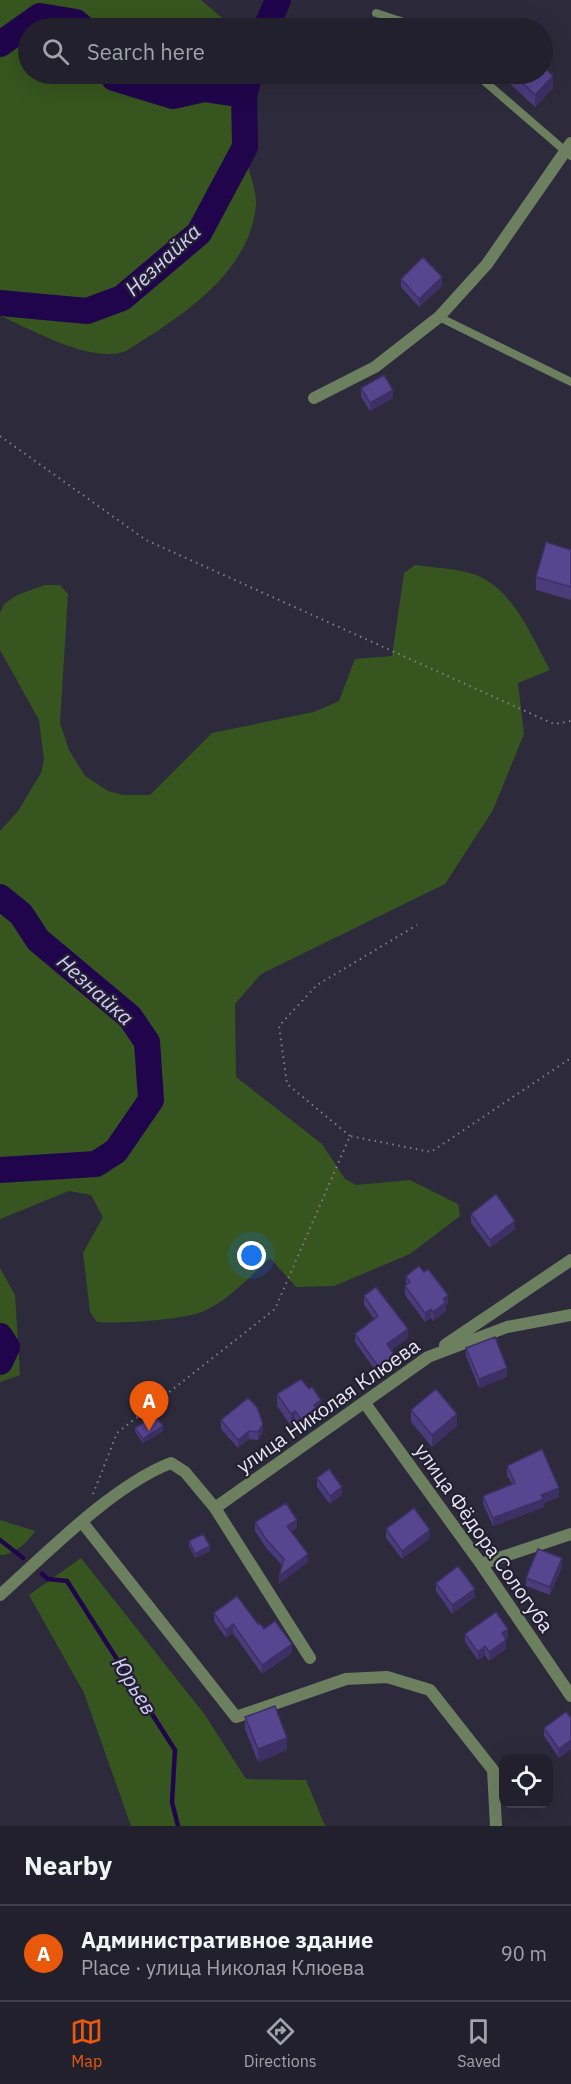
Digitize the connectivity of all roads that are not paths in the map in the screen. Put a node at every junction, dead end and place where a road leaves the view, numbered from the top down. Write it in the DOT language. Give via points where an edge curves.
graph roads {
  1 [pos="376,13"];
  2 [pos="391,18"];
  3 [pos="489,84"];
  4 [pos="569,150"];
  5 [pos="439,317"];
  6 [pos="571,382"];
  7 [pos="314,398"];
  8 [pos="571,1260"];
  9 [pos="571,1315"];
  10 [pos="428,1357"];
  11 [pos="364,1402"];
  12 [pos="215,1508"];
  13 [pos="82,1522"];
  14 [pos="571,1534"];
  15 [pos="481,1564"];
  16 [pos="0,1595"];
  17 [pos="310,1658"];
  18 [pos="571,1696"];
  19 [pos="496,1826"];
  1 -- 2 [label="lane"];
  3 -- 4 [label="lane"];
  4 -- 5 [label="street" via="488,264"];
  5 -- 6 [label="lane"];
  5 -- 7 [label="street" via="375,367"];
  8 -- 10 [label="street"];
  9 -- 10 [label="street, улица Николая Клюева" via="507,1327"];
  10 -- 11 [label="street, улица Николая Клюева"];
  11 -- 12 [label="street, улица Николая Клюева"];
  11 -- 15 [label="street, улица Фёдора Сологуба"];
  12 -- 13 [label="street" via="185,1472 171,1463 150,1471"];
  12 -- 17 [label="street"];
  13 -- 16 [label="street"];
  13 -- 19 [label="street" via="236,1717 346,1679 387,1677 430,1690 494,1770"];
  14 -- 15 [label="street"];
  15 -- 18 [label="street, улица Фёдора Сологуба"];
}
